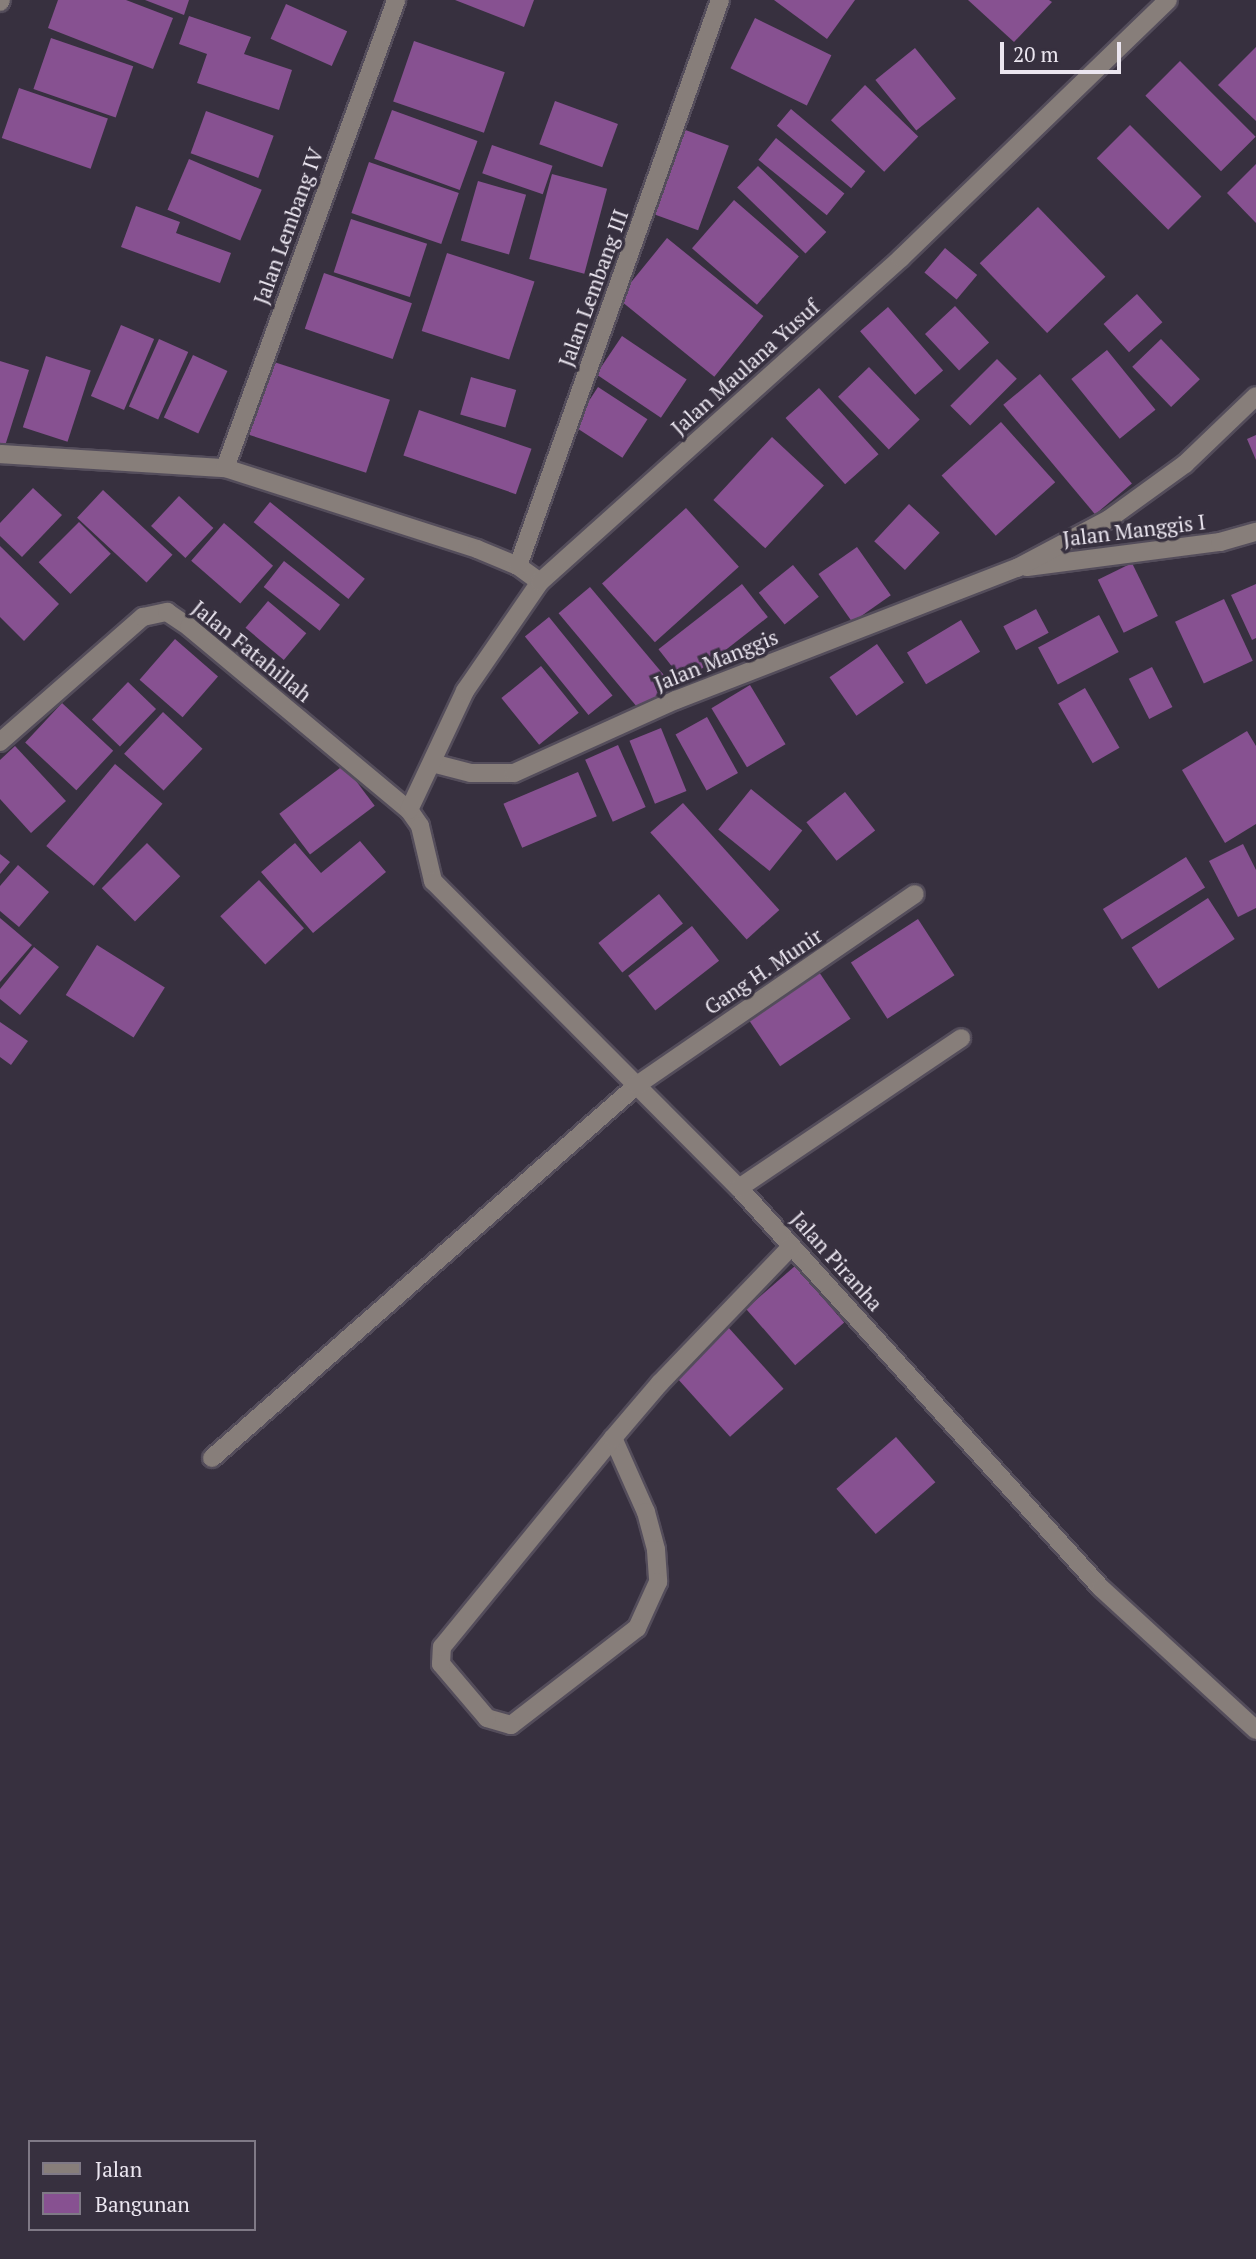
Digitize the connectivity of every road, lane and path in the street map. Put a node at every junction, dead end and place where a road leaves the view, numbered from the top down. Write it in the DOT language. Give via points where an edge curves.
graph roads {
  1 [pos="396,0"];
  2 [pos="720,0"];
  3 [pos="1168,0"];
  4 [pos="1256,396"];
  5 [pos="0,454"];
  6 [pos="225,468"];
  7 [pos="1256,532"];
  8 [pos="518,566"];
  9 [pos="1017,568"];
  10 [pos="540,582"];
  11 [pos="0,742"];
  12 [pos="432,763"];
  13 [pos="409,810"];
  14 [pos="915,894"];
  15 [pos="961,1038"];
  16 [pos="637,1085"];
  17 [pos="739,1188"];
  18 [pos="792,1246"];
  19 [pos="613,1438"];
  20 [pos="212,1458"];
  21 [pos="1256,1730"];
  1 -- 6 [label="street, Jalan Lembang IV"];
  2 -- 8 [label="street, Jalan Lembang III"];
  3 -- 10 [label="street, Jalan Maulana Yusuf" via="901,258"];
  4 -- 9 [label="street" via="1185,464 1110,519"];
  5 -- 6 [label="street"];
  6 -- 8 [label="street" via="477,548"];
  7 -- 9 [label="street, Jalan Manggis I" via="1220,542"];
  8 -- 10 [label="street"];
  9 -- 12 [label="street, Jalan Manggis" via="676,700 514,773 471,773"];
  10 -- 12 [label="street, Jalan Maulana Yusuf" via="465,691"];
  11 -- 13 [label="street, Jalan Fatahillah" via="143,617 167,612"];
  12 -- 13 [label="street, Jalan Maulana Yusuf"];
  13 -- 16 [label="street, Jalan Piranha" via="420,826 433,881"];
  14 -- 16 [label="street, Gang H. Munir"];
  15 -- 17 [label="street"];
  16 -- 17 [label="street, Jalan Piranha"];
  16 -- 20 [label="street, Gang H. Munir"];
  17 -- 18 [label="street, Jalan Piranha"];
  18 -- 19 [label="street"];
  18 -- 21 [label="street, Jalan Piranha" via="1101,1588"];
  19 -- 19 [label="street" via="442,1647 441,1664 487,1718 512,1725 637,1628 658,1583 656,1550 646,1512"];
}
